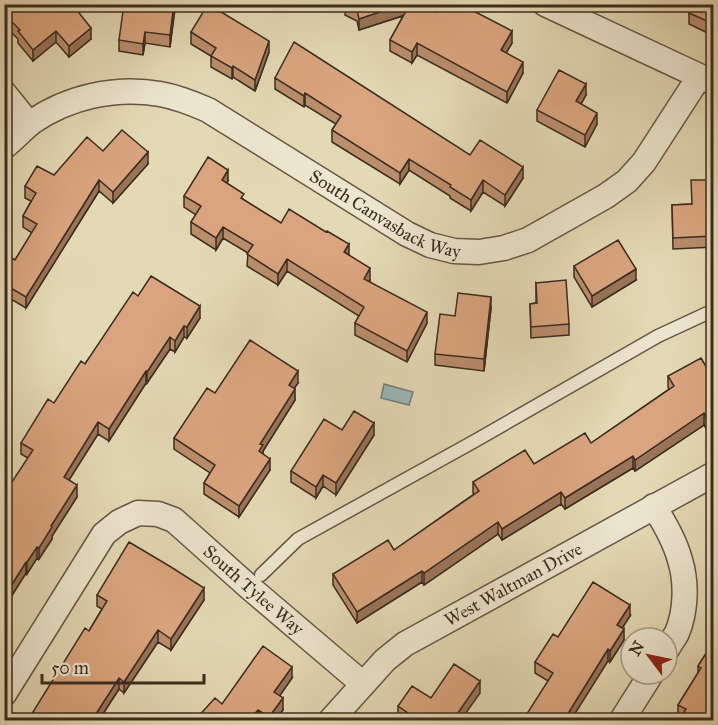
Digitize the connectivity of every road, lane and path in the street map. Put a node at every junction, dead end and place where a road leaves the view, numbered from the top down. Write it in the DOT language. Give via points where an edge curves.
graph roads {
  1 [pos="544,4"];
  2 [pos="706,80"];
  3 [pos="4,93"];
  4 [pos="30,124"];
  5 [pos="4,147"];
  6 [pos="714,310"];
  7 [pos="714,474"];
  8 [pos="654,506"];
  9 [pos="261,575"];
  10 [pos="678,626"];
  11 [pos="363,684"];
  12 [pos="643,686"];
  13 [pos="4,694"];
  14 [pos="332,720"];
  15 [pos="622,720"];
  1 -- 2 [label="street"];
  2 -- 4 [label="street, South Canvasback Way" via="627,181 528,240 479,252 430,245 407,234 208,110 184,100 143,92 110,92 61,106"];
  3 -- 4 [label="street"];
  4 -- 5 [label="street, South Canvasback Way"];
  6 -- 9 [label="lane" via="658,336 298,539"];
  7 -- 8 [label="street, West Waltman Drive"];
  8 -- 10 [label="street" via="680,560 684,584"];
  8 -- 11 [label="street, West Waltman Drive" via="405,644"];
  11 -- 13 [label="street, South Tylee Way" via="174,520 138,513 104,534"];
  11 -- 14 [label="street, West Waltman Drive"];
  12 -- 15 [label="street"];
}
